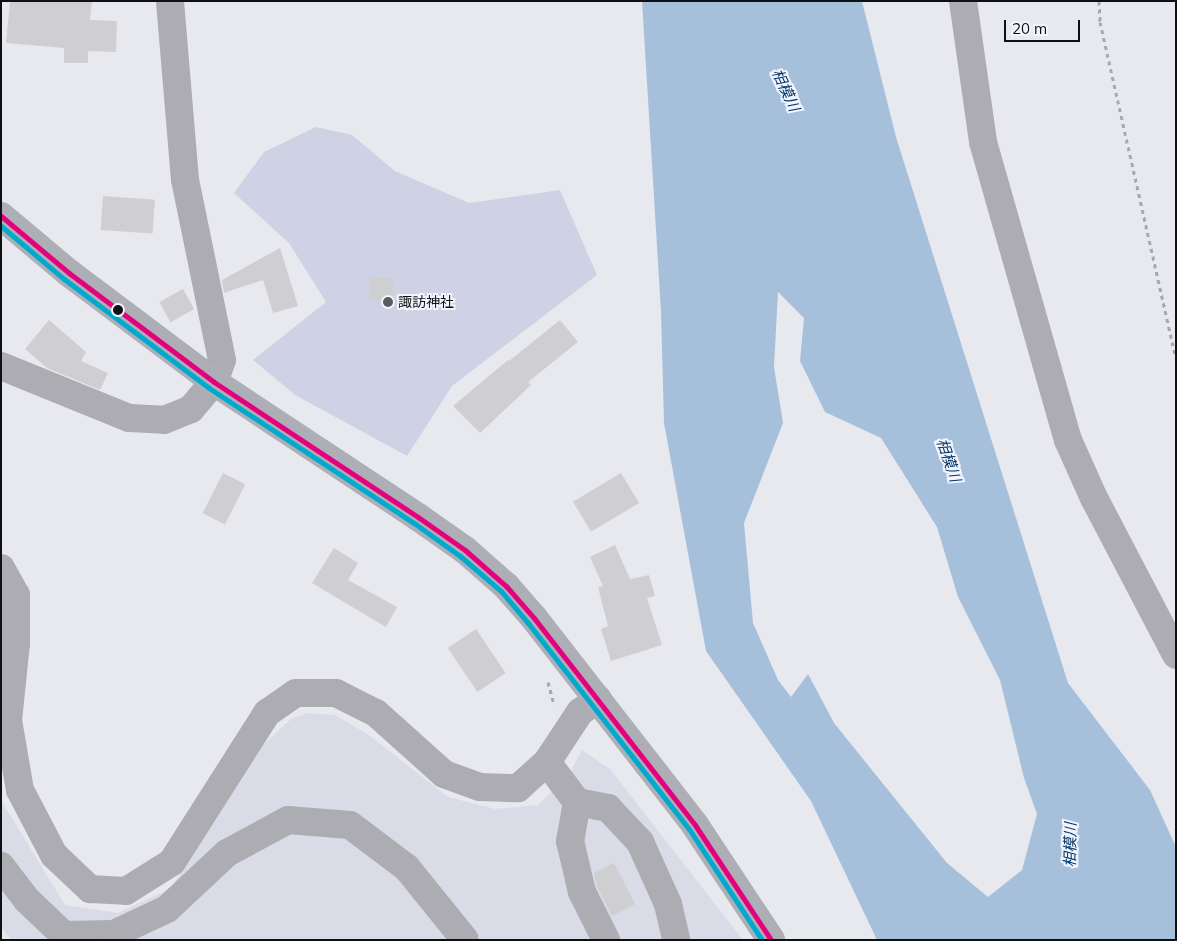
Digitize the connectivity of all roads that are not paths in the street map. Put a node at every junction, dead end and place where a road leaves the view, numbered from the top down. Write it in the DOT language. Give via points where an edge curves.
graph roads {
  1 [pos="170,1"];
  2 [pos="963,1"];
  3 [pos="1,216"];
  4 [pos="1,366"];
  5 [pos="214,382"];
  6 [pos="1,568"];
  7 [pos="1176,655"];
  8 [pos="598,699"];
  9 [pos="547,762"];
  10 [pos="577,802"];
  11 [pos="1,866"];
  12 [pos="66,938"];
  13 [pos="465,940"];
  14 [pos="606,940"];
  15 [pos="676,940"];
  16 [pos="771,940"];
  1 -- 5 [label="street" via="185,180 222,360"];
  2 -- 7 [label="street" via="983,142 1068,440 1094,498"];
  3 -- 5 [label="main road" via="69,273"];
  4 -- 5 [label="street" via="128,418 164,420 191,409"];
  5 -- 8 [label="main road" via="465,550 506,586"];
  6 -- 9 [label="street" via="16,595 16,643 8,720 20,790 54,855 90,889 126,891 172,862 267,713 296,693 336,693 376,713 444,774 480,787 518,788"];
  8 -- 9 [label="street" via="580,712"];
  8 -- 16 [label="main road" via="696,825"];
  9 -- 10 [label="street"];
  10 -- 14 [label="street" via="570,841 582,892"];
  10 -- 15 [label="street" via="608,808 640,842 668,904"];
  11 -- 12 [label="street" via="27,900"];
  12 -- 13 [label="street" via="114,934 167,909 227,853 288,820 350,825 407,868"];
}
